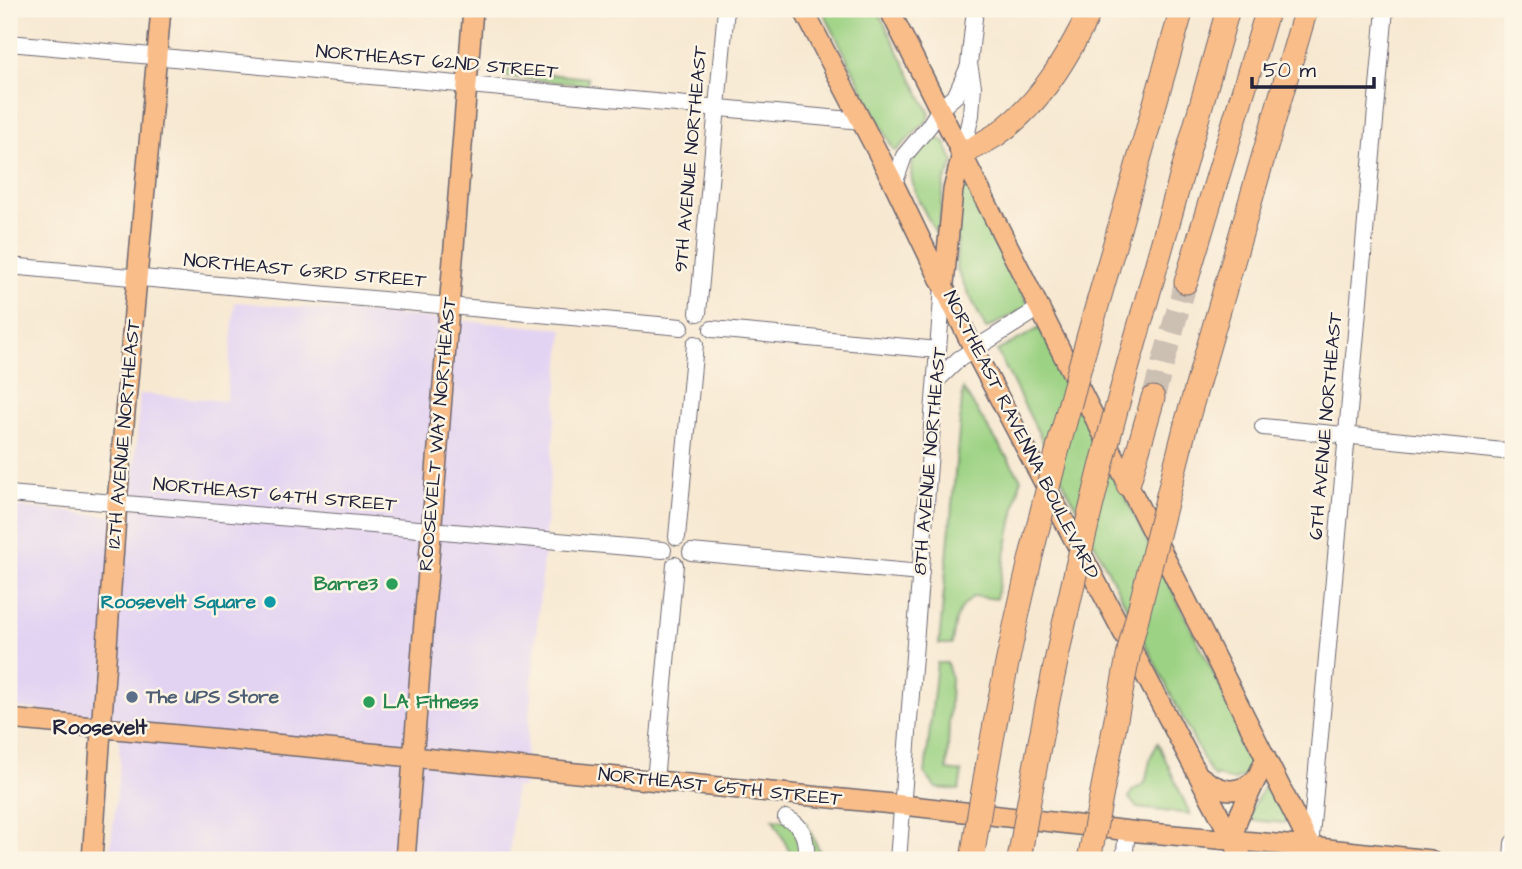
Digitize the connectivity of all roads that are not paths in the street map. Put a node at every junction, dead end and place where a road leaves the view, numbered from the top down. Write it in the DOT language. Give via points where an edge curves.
graph roads {
  1 [pos="161,9"];
  2 [pos="473,9"];
  3 [pos="726,9"];
  4 [pos="803,9"];
  5 [pos="890,9"];
  6 [pos="975,9"];
  7 [pos="1091,9"];
  8 [pos="1182,9"];
  9 [pos="1228,9"];
  10 [pos="1268,9"];
  11 [pos="1306,9"];
  12 [pos="1385,9"];
  13 [pos="9,43"];
  14 [pos="157,58"];
  15 [pos="970,64"];
  16 [pos="466,86"];
  17 [pos="716,108"];
  18 [pos="940,109"];
  19 [pos="862,121"];
  20 [pos="962,154"];
  21 [pos="894,184"];
  22 [pos="9,266"];
  23 [pos="137,278"];
  24 [pos="1186,282"];
  25 [pos="944,284"];
  26 [pos="449,305"];
  27 [pos="1038,309"];
  28 [pos="698,313"];
  29 [pos="681,327"];
  30 [pos="712,329"];
  31 [pos="695,344"];
  32 [pos="974,349"];
  33 [pos="938,350"];
  34 [pos="936,381"];
  35 [pos="1153,398"];
  36 [pos="1263,427"];
  37 [pos="1346,435"];
  38 [pos="1513,452"];
  39 [pos="1128,485"];
  40 [pos="9,494"];
  41 [pos="117,503"];
  42 [pos="430,530"];
  43 [pos="677,537"];
  44 [pos="663,550"];
  45 [pos="691,552"];
  46 [pos="675,565"];
  47 [pos="921,573"];
  48 [pos="9,719"];
  49 [pos="102,729"];
  50 [pos="413,757"];
  51 [pos="1266,758"];
  52 [pos="1200,776"];
  53 [pos="1257,778"];
  54 [pos="655,781"];
  55 [pos="903,805"];
  56 [pos="786,818"];
  57 [pos="1127,831"];
  58 [pos="1232,840"];
  59 [pos="1513,843"];
  60 [pos="1314,853"];
  61 [pos="92,860"];
  62 [pos="405,860"];
  63 [pos="806,860"];
  64 [pos="898,860"];
  65 [pos="972,860"];
  66 [pos="1019,860"];
  67 [pos="1089,860"];
  68 [pos="1124,860"];
  69 [pos="1243,860"];
  70 [pos="1430,860"];
  71 [pos="1512,860"];
  1 -- 14 [label="main road, 12TH AVENUE NORTHEAST"];
  2 -- 16 [label="main road, ROOSEVELT WAY NORTHEAST"];
  3 -- 17 [label="street, 9TH AVENUE NORTHEAST"];
  4 -- 19 [label="main road, NORTHEAST RAVENNA BOULEVARD"];
  5 -- 18 [label="main road"];
  6 -- 15 [label="street, 8TH AVENUE NORTHEAST"];
  7 -- 20 [label="highway" via="1033,102 997,135"];
  8 -- 65 [label="highway, bridge" via="1031,555"];
  9 -- 66 [label="highway, bridge" via="1072,583"];
  10 -- 24 [label="highway"];
  11 -- 67 [label="highway, bridge" via="1186,424 1130,646"];
  12 -- 37 [label="street, 6TH AVENUE NORTHEAST"];
  13 -- 14 [label="street, NORTHEAST 62ND STREET"];
  14 -- 16 [label="street, NORTHEAST 62ND STREET"];
  14 -- 23 [label="main road, 12TH AVENUE NORTHEAST"];
  15 -- 18 [label="street, 8TH AVENUE NORTHEAST" via="956,95"];
  15 -- 20 [label="street, 8TH AVENUE NORTHEAST" via="971,115"];
  16 -- 17 [label="street, NORTHEAST 62ND STREET"];
  16 -- 26 [label="main road, ROOSEVELT WAY NORTHEAST"];
  17 -- 19 [label="street, NORTHEAST 62ND STREET"];
  17 -- 28 [label="street, 9TH AVENUE NORTHEAST"];
  18 -- 20 [label="main road"];
  18 -- 21 [label="street, 8TH AVENUE NORTHEAST" via="904,156"];
  19 -- 21 [label="main road, NORTHEAST RAVENNA BOULEVARD"];
  20 -- 25 [label="main road, 8TH AVENUE NORTHEAST" via="953,190"];
  20 -- 27 [label="main road"];
  21 -- 25 [label="main road, NORTHEAST RAVENNA BOULEVARD"];
  22 -- 23 [label="street, NORTHEAST 63RD STREET"];
  23 -- 26 [label="street, NORTHEAST 63RD STREET"];
  23 -- 41 [label="main road, 12TH AVENUE NORTHEAST"];
  25 -- 32 [label="main road, NORTHEAST RAVENNA BOULEVARD"];
  25 -- 33 [label="street, 8TH AVENUE NORTHEAST"];
  26 -- 29 [label="street, NORTHEAST 63RD STREET"];
  26 -- 42 [label="main road, ROOSEVELT WAY NORTHEAST"];
  27 -- 32 [label="street"];
  27 -- 39 [label="main road"];
  28 -- 29 [label="street" via="688,315"];
  28 -- 30 [label="street" via="708,318"];
  29 -- 31 [label="street" via="683,337"];
  30 -- 31 [label="street" via="705,342"];
  30 -- 33 [label="street"];
  31 -- 43 [label="street"];
  32 -- 34 [label="street"];
  32 -- 52 [label="main road, NORTHEAST RAVENNA BOULEVARD"];
  33 -- 34 [label="street, 8TH AVENUE NORTHEAST"];
  34 -- 47 [label="street, 8TH AVENUE NORTHEAST"];
  35 -- 39 [label="highway"];
  36 -- 37 [label="street"];
  37 -- 38 [label="street"];
  37 -- 60 [label="street, 6TH AVENUE NORTHEAST"];
  39 -- 51 [label="main road"];
  40 -- 41 [label="street, NORTHEAST 64TH STREET"];
  41 -- 42 [label="street, NORTHEAST 64TH STREET"];
  41 -- 49 [label="main road, 12TH AVENUE NORTHEAST"];
  42 -- 44 [label="street, NORTHEAST 64TH STREET"];
  42 -- 50 [label="main road, ROOSEVELT WAY NORTHEAST"];
  43 -- 44 [label="street" via="668,540"];
  43 -- 45 [label="street" via="686,541"];
  44 -- 46 [label="street" via="666,560"];
  45 -- 46 [label="street" via="685,562"];
  45 -- 47 [label="street"];
  46 -- 54 [label="street"];
  47 -- 55 [label="street, 8TH AVENUE NORTHEAST"];
  48 -- 49 [label="main road, NORTHEAST 65TH STREET"];
  49 -- 50 [label="main road, NORTHEAST 65TH STREET"];
  49 -- 61 [label="main road, 12TH AVENUE NORTHEAST"];
  50 -- 54 [label="main road, NORTHEAST 65TH STREET"];
  50 -- 62 [label="main road, ROOSEVELT WAY NORTHEAST"];
  51 -- 53 [label="main road"];
  51 -- 60 [label="main road"];
  52 -- 53 [label="main road" via="1229,791 1240,790"];
  52 -- 58 [label="main road, NORTHEAST RAVENNA BOULEVARD"];
  53 -- 58 [label="main road"];
  54 -- 55 [label="main road, NORTHEAST 65TH STREET"];
  55 -- 57 [label="main road, NORTHEAST 65TH STREET"];
  55 -- 64 [label="street, 8TH AVENUE NORTHEAST"];
  56 -- 63 [label="street" via="803,833"];
  57 -- 58 [label="main road, NORTHEAST 65TH STREET"];
  57 -- 68 [label="street"];
  58 -- 60 [label="main road, NORTHEAST 65TH STREET"];
  58 -- 69 [label="main road, NORTHEAST RAVENNA BOULEVARD"];
  59 -- 71 [label="street"];
  60 -- 70 [label="main road, NORTHEAST 65TH STREET"];
}
